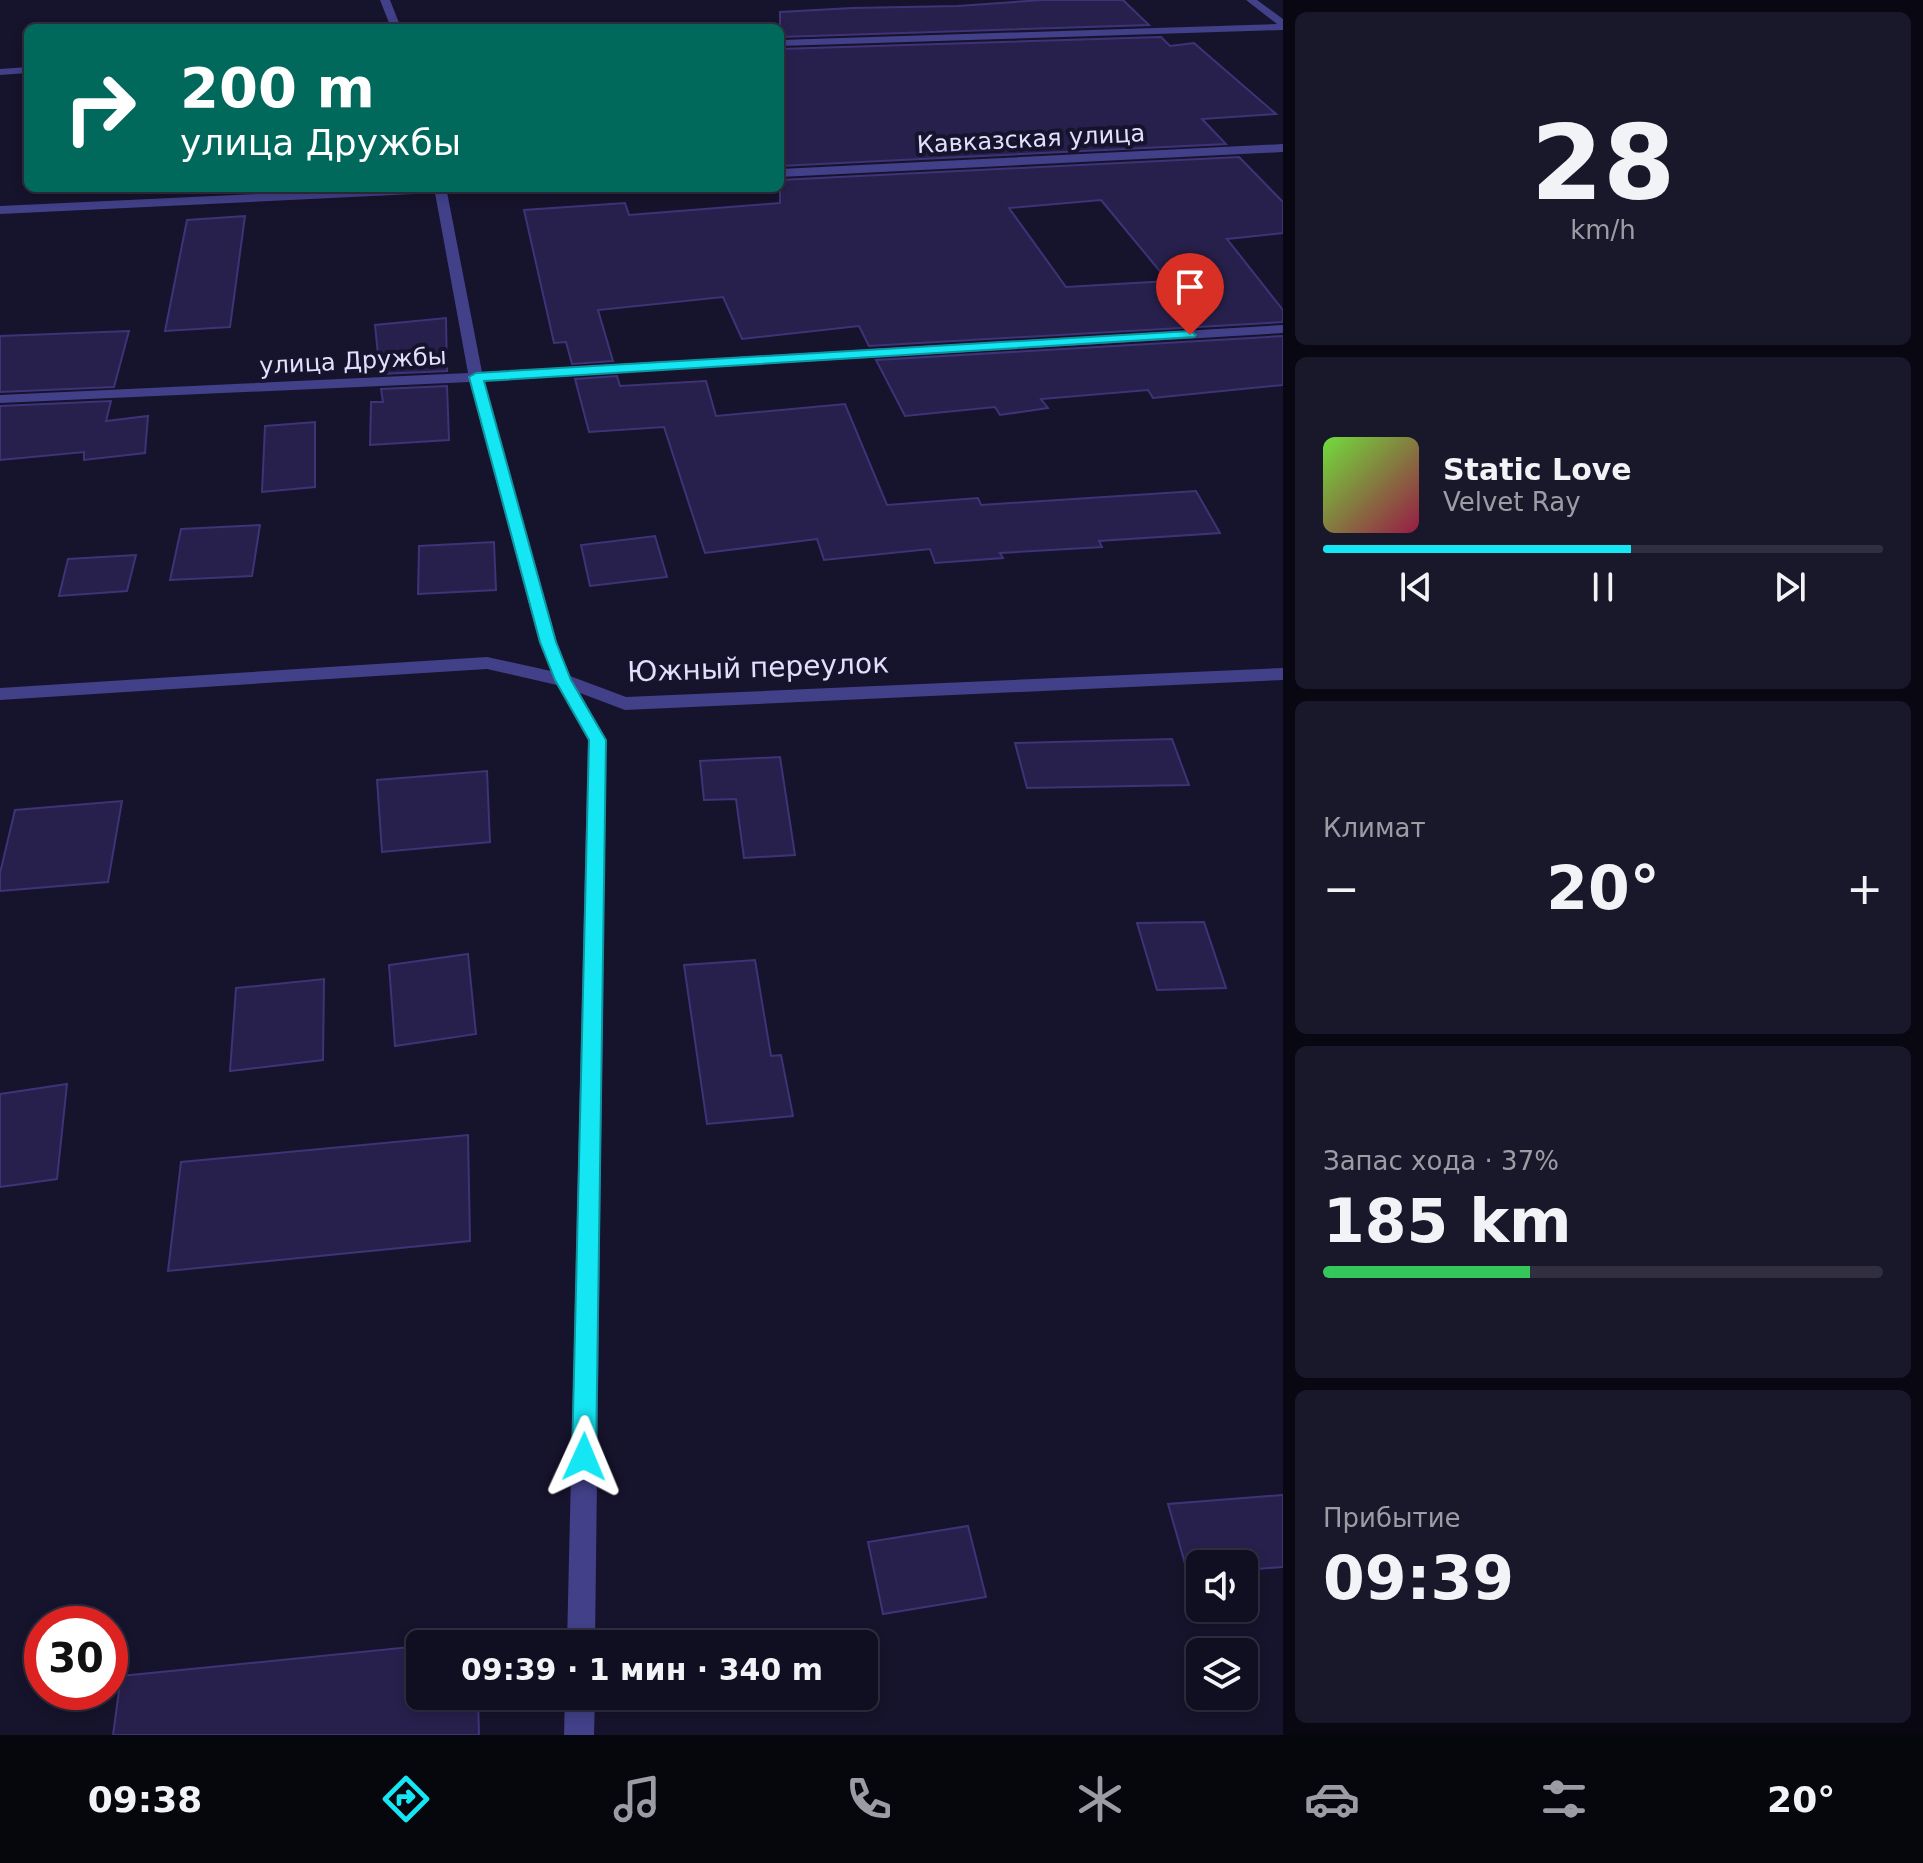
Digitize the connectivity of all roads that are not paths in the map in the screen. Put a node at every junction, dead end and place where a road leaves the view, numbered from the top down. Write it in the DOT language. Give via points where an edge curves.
graph roads {
  1 [pos="385,0"];
  2 [pos="1251,0"];
  3 [pos="394,24"];
  4 [pos="1283,25"];
  5 [pos="784,43"];
  6 [pos="24,70"];
  7 [pos="0,72"];
  8 [pos="1283,148"];
  9 [pos="784,173"];
  10 [pos="360,192"];
  11 [pos="441,192"];
  12 [pos="0,210"];
  13 [pos="1283,329"];
  14 [pos="476,377"];
  15 [pos="0,399"];
  16 [pos="1283,674"];
  17 [pos="563,680"];
  18 [pos="0,694"];
  19 [pos="581,1630"];
  20 [pos="580,1710"];
  21 [pos="579,1735"];
  1 -- 3 [label="street"];
  2 -- 4 [label="street"];
  4 -- 5 [label="street"];
  6 -- 7 [label="street"];
  8 -- 9 [label="street, Кавказская улица"];
  10 -- 12 [label="street"];
  11 -- 14 [label="street"];
  13 -- 14 [label="street, улица Дружбы"];
  14 -- 15 [label="street, улица Дружбы"];
  14 -- 17 [label="street"];
  16 -- 17 [label="street, Южный переулок" via="625,704"];
  17 -- 18 [label="street, Южный переулок" via="487,663"];
  17 -- 19 [label="street" via="597,740"];
  20 -- 21 [label="street"];
}
